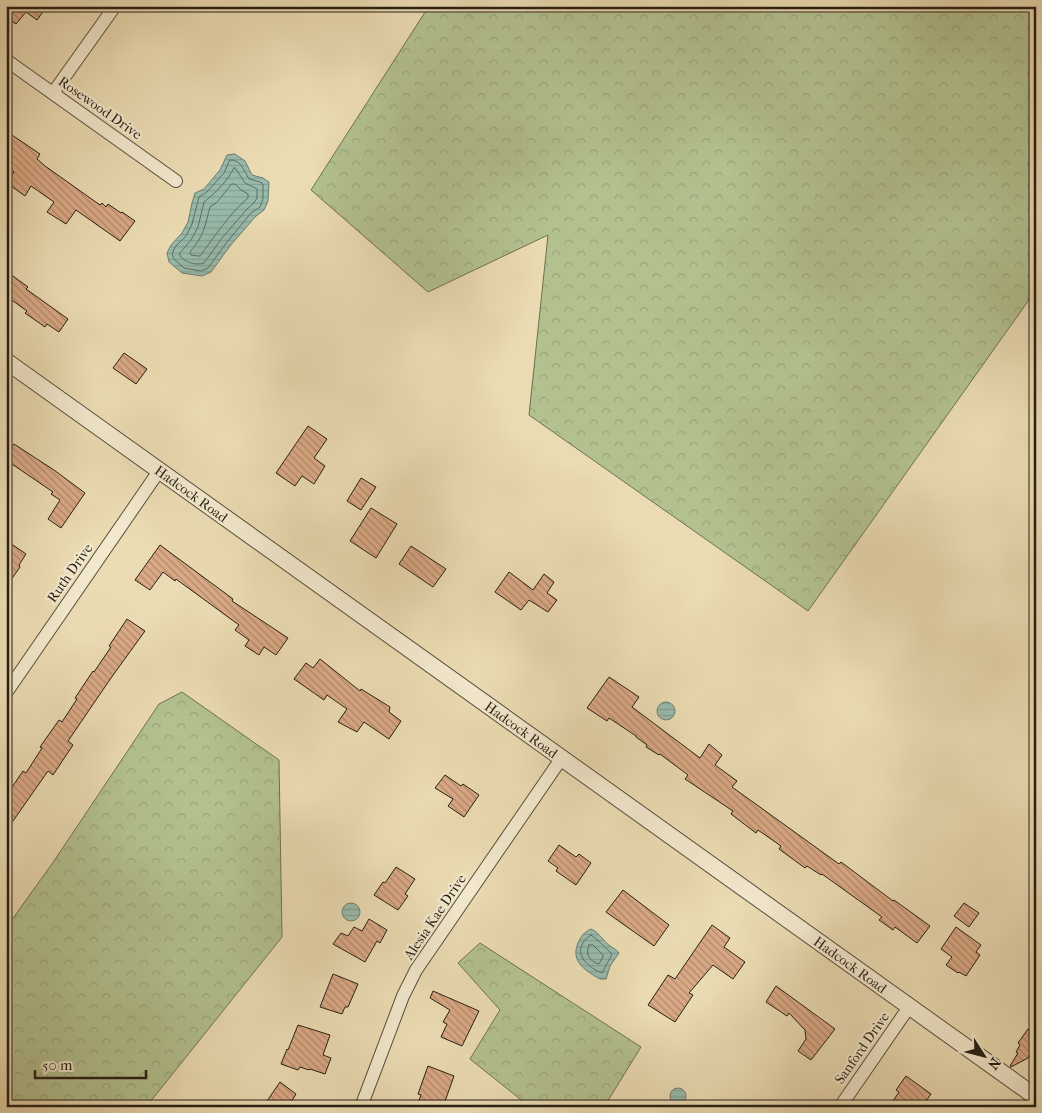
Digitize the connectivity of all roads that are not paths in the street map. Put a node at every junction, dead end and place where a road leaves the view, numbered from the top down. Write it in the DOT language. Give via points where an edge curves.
graph roads {
  1 [pos="116,6"];
  2 [pos="6,60"];
  3 [pos="53,94"];
  4 [pos="176,181"];
  5 [pos="6,361"];
  6 [pos="159,471"];
  7 [pos="6,693"];
  8 [pos="561,759"];
  9 [pos="909,1007"];
  10 [pos="1036,1097"];
  11 [pos="361,1107"];
  12 [pos="840,1107"];
  1 -- 3 [label="street"];
  2 -- 3 [label="street, Rosewood Drive"];
  3 -- 4 [label="street, Rosewood Drive"];
  5 -- 6 [label="street, Hadcock Road"];
  6 -- 7 [label="street, Ruth Drive"];
  6 -- 8 [label="street, Hadcock Road"];
  8 -- 9 [label="street, Hadcock Road"];
  8 -- 11 [label="street, Alesia Kae Drive" via="416,970"];
  9 -- 10 [label="street, Hadcock Road"];
  9 -- 12 [label="street, Sanford Drive"];
}
